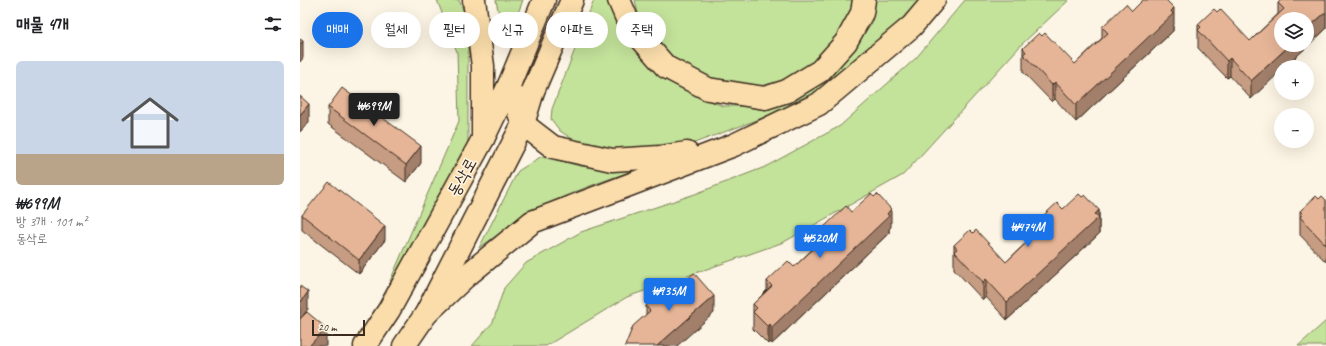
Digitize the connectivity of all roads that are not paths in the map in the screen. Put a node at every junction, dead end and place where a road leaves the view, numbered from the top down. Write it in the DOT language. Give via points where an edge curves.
graph roads {
  1 [pos="474,0"];
  2 [pos="544,0"];
  3 [pos="572,0"];
  4 [pos="618,0"];
  5 [pos="864,0"];
  6 [pos="934,0"];
  7 [pos="509,85"];
  8 [pos="523,124"];
  9 [pos="483,139"];
  10 [pos="734,145"];
  11 [pos="426,314"];
  12 [pos="365,346"];
  13 [pos="404,346"];
  1 -- 9 [label="main road" via="483,66"];
  2 -- 7 [label="main road, 동삭로"];
  3 -- 8 [label="main road, 동삭로" via="533,92"];
  4 -- 5 [label="main road" via="630,26 666,67 708,88 765,98 787,91 820,71 846,42 862,13"];
  6 -- 10 [label="main road" via="912,26 819,104"];
  7 -- 8 [label="main road"];
  7 -- 9 [label="main road, 동삭로"];
  8 -- 10 [label="main road" via="553,146 612,160 660,158"];
  8 -- 11 [label="main road, 동삭로"];
  9 -- 12 [label="main road, 동삭로" via="389,310"];
  10 -- 11 [label="main road" via="532,222 465,277"];
  11 -- 13 [label="main road, 동삭로"];
}
